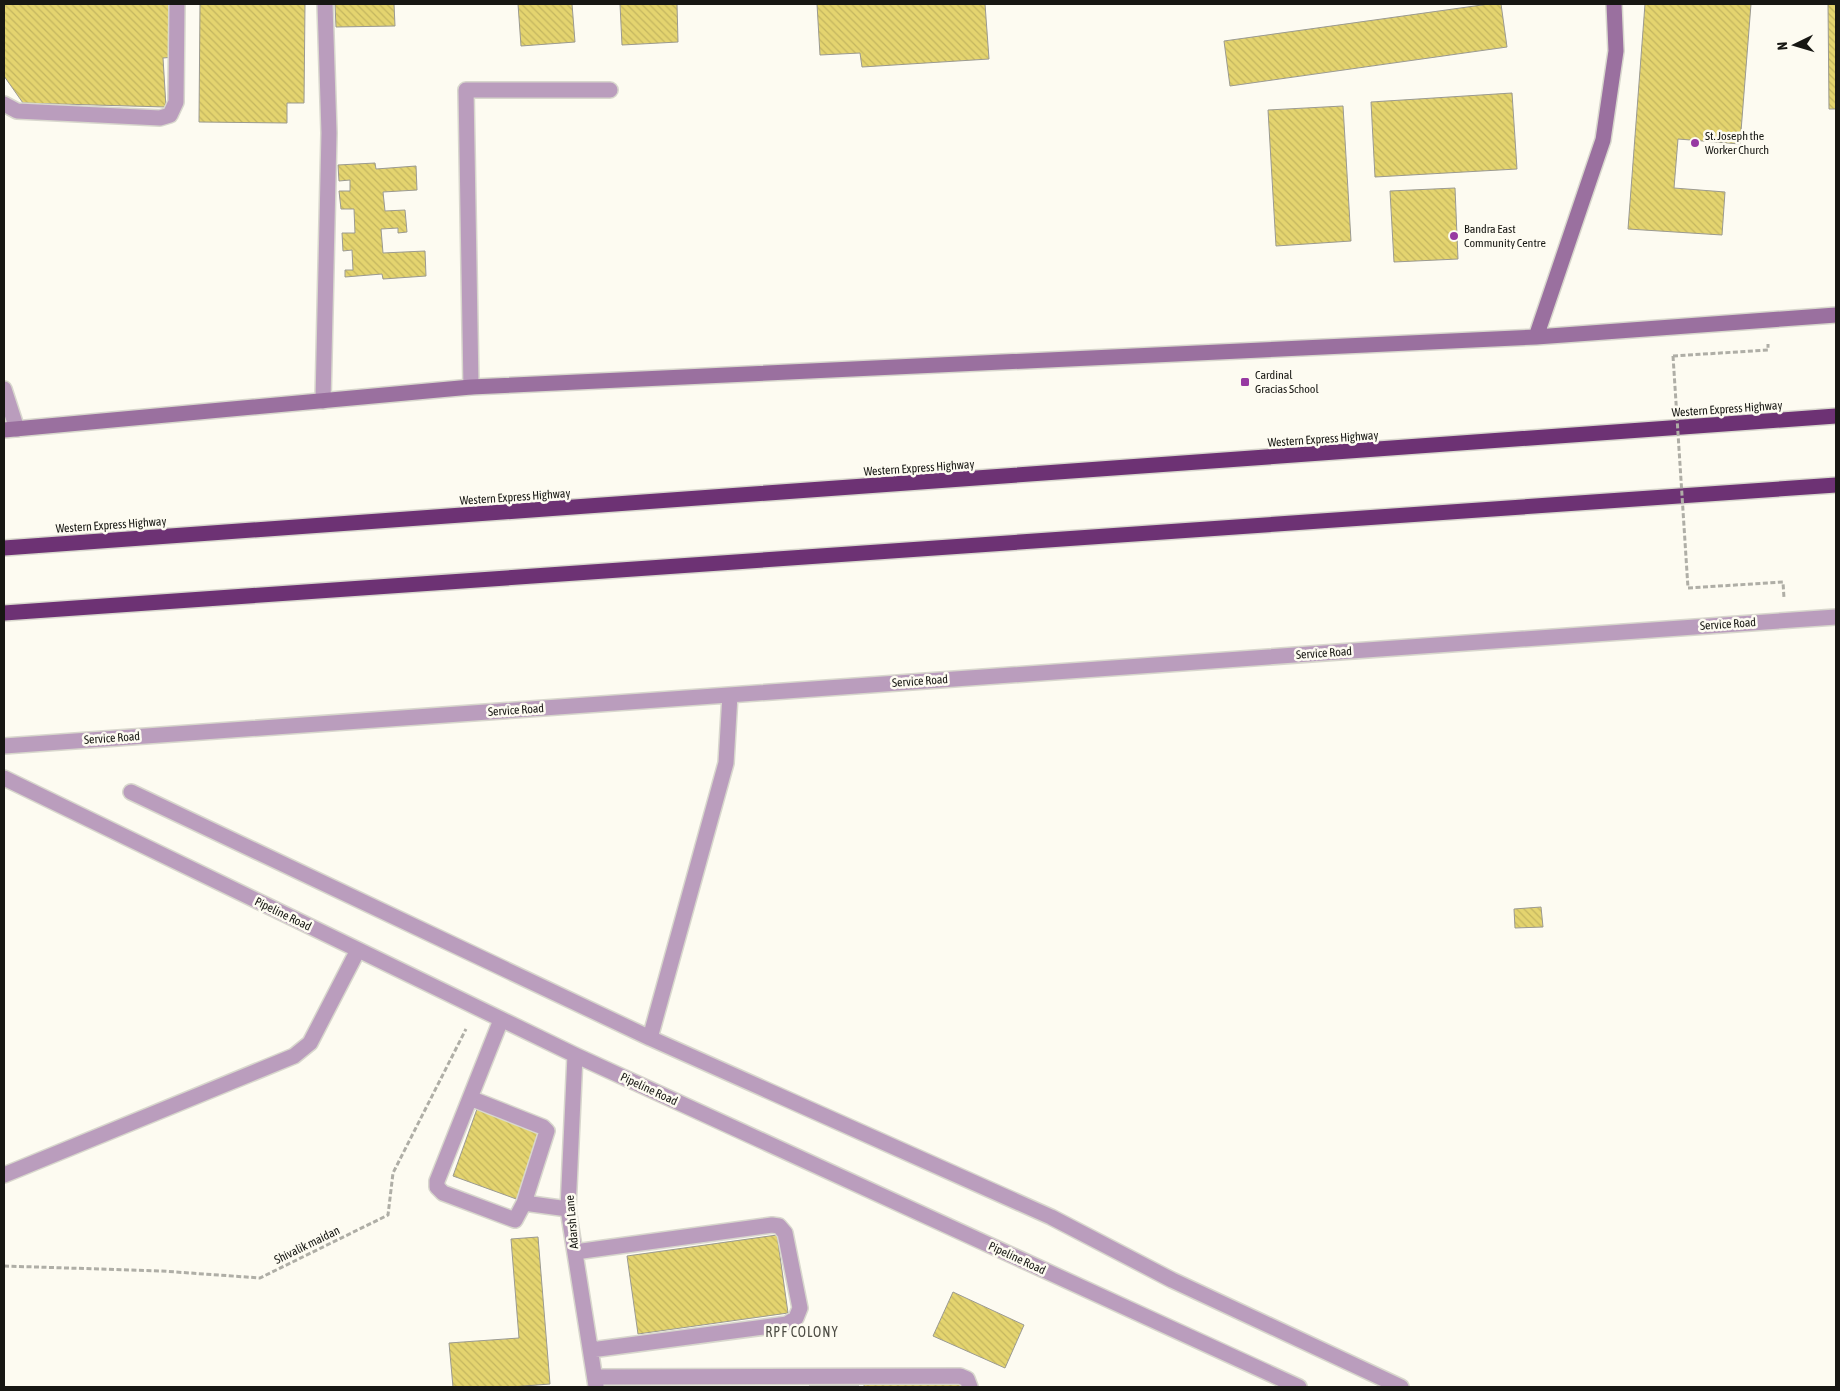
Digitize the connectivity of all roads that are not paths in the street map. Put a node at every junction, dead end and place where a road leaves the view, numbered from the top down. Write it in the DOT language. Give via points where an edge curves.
graph roads {
  1 [pos="177,4"];
  2 [pos="324,4"];
  3 [pos="1614,4"];
  4 [pos="610,90"];
  5 [pos="4,104"];
  6 [pos="1836,315"];
  7 [pos="1536,337"];
  8 [pos="471,387"];
  9 [pos="4,389"];
  10 [pos="323,401"];
  11 [pos="1836,416"];
  12 [pos="10,430"];
  13 [pos="1836,485"];
  14 [pos="4,548"];
  15 [pos="4,613"];
  16 [pos="1836,617"];
  17 [pos="730,695"];
  18 [pos="4,746"];
  19 [pos="4,778"];
  20 [pos="130,792"];
  21 [pos="358,950"];
  22 [pos="501,1020"];
  23 [pos="650,1038"];
  24 [pos="575,1055"];
  25 [pos="470,1098"];
  26 [pos="4,1176"];
  27 [pos="524,1203"];
  28 [pos="568,1209"];
  29 [pos="575,1252"];
  30 [pos="591,1350"];
  31 [pos="596,1382"];
  32 [pos="970,1387"];
  33 [pos="1300,1387"];
  34 [pos="1401,1387"];
  1 -- 5 [label="street" via="176,102 170,114 160,118 16,111"];
  2 -- 10 [label="street" via="329,133"];
  3 -- 7 [label="street" via="1616,51 1603,140"];
  4 -- 8 [label="street" via="466,90"];
  6 -- 7 [label="street"];
  7 -- 8 [label="street"];
  8 -- 10 [label="street"];
  9 -- 12 [label="street"];
  10 -- 12 [label="street"];
  11 -- 14 [label="highway, Western Express Highway"];
  13 -- 15 [label="highway"];
  16 -- 17 [label="street, Service Road"];
  17 -- 18 [label="street, Service Road"];
  17 -- 23 [label="street" via="726,763"];
  19 -- 21 [label="street, Pipeline Road"];
  20 -- 23 [label="street"];
  21 -- 22 [label="street, Pipeline Road"];
  21 -- 26 [label="street" via="310,1043 294,1056"];
  22 -- 24 [label="street, Pipeline Road"];
  22 -- 25 [label="street"];
  23 -- 34 [label="street" via="1051,1217 1172,1280"];
  24 -- 28 [label="street, Adarsh Lane"];
  24 -- 33 [label="street, Pipeline Road"];
  25 -- 27 [label="street" via="547,1131"];
  25 -- 27 [label="street" via="436,1181 437,1187 443,1193 510,1220 519,1216"];
  27 -- 28 [label="street"];
  28 -- 29 [label="street, Adarsh Lane"];
  29 -- 30 [label="street, Adarsh Lane"];
  29 -- 30 [label="street" via="779,1226 785,1233 800,1308 796,1318 787,1324"];
  30 -- 31 [label="street, Adarsh Lane"];
  31 -- 32 [label="street" via="960,1376 967,1379"];
}
